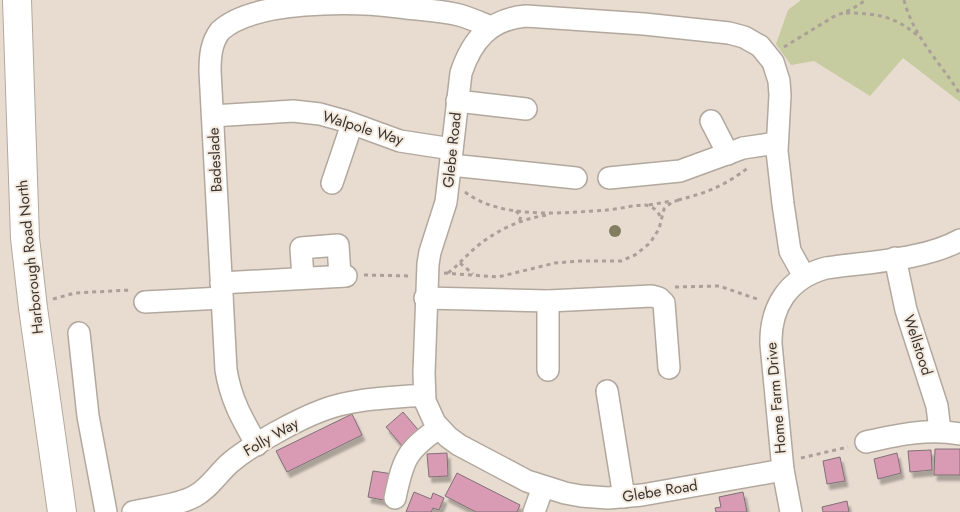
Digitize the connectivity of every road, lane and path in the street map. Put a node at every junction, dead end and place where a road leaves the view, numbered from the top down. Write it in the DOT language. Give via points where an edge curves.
graph roads {
  1 [pos="17,0"];
  2 [pos="866,0"];
  3 [pos="904,0"];
  4 [pos="372,2"];
  5 [pos="257,5"];
  6 [pos="513,8"];
  7 [pos="844,13"];
  8 [pos="491,27"];
  9 [pos="919,37"];
  10 [pos="769,56"];
  11 [pos="960,94"];
  12 [pos="457,100"];
  13 [pos="526,109"];
  14 [pos="213,116"];
  15 [pos="711,121"];
  16 [pos="352,124"];
  17 [pos="777,147"];
  18 [pos="728,154"];
  19 [pos="451,166"];
  20 [pos="576,178"];
  21 [pos="608,178"];
  22 [pos="332,183"];
  23 [pos="678,200"];
  24 [pos="645,205"];
  25 [pos="516,211"];
  26 [pos="555,213"];
  27 [pos="661,218"];
  28 [pos="517,223"];
  29 [pos="960,240"];
  30 [pos="895,258"];
  31 [pos="460,263"];
  32 [pos="441,273"];
  33 [pos="448,273"];
  34 [pos="343,276"];
  35 [pos="475,276"];
  36 [pos="804,276"];
  37 [pos="417,277"];
  38 [pos="303,278"];
  39 [pos="667,288"];
  40 [pos="221,290"];
  41 [pos="425,298"];
  42 [pos="760,300"];
  43 [pos="548,301"];
  44 [pos="146,302"];
  45 [pos="79,333"];
  46 [pos="669,368"];
  47 [pos="548,370"];
  48 [pos="607,391"];
  49 [pos="424,395"];
  50 [pos="439,428"];
  51 [pos="950,433"];
  52 [pos="873,441"];
  53 [pos="256,445"];
  54 [pos="800,458"];
  55 [pos="783,470"];
  56 [pos="543,487"];
  57 [pos="395,498"];
  58 [pos="636,501"];
  59 [pos="192,506"];
  60 [pos="62,512"];
  61 [pos="106,512"];
  62 [pos="133,512"];
  63 [pos="534,512"];
  64 [pos="790,512"];
  1 -- 60 [label="highway, Harborough Road North" via="25,238"];
  2 -- 7 [label="path"];
  3 -- 9 [label="path"];
  4 -- 5 [label="street, Badeslade" via="304,1"];
  4 -- 8 [label="street, Badeslade" via="460,15"];
  5 -- 14 [label="street, Badeslade" via="229,22 212,46"];
  6 -- 8 [label="street, Glebe Road"];
  6 -- 10 [label="street, Glebe Road" via="538,16 729,33 752,41"];
  7 -- 9 [label="path" via="891,18"];
  7 -- 10 [label="path"];
  8 -- 12 [label="street, Glebe Road" via="474,44 465,60"];
  9 -- 11 [label="path"];
  10 -- 17 [label="street, Glebe Road" via="780,86"];
  12 -- 13 [label="street"];
  12 -- 19 [label="street, Glebe Road"];
  14 -- 16 [label="street, Walpole Way" via="293,111 320,114"];
  14 -- 40 [label="street, Badeslade"];
  15 -- 18 [label="street"];
  16 -- 19 [label="street, Walpole Way" via="400,141"];
  16 -- 22 [label="street"];
  17 -- 18 [label="street" via="743,148"];
  17 -- 23 [label="path" via="725,184"];
  17 -- 36 [label="street, Glebe Road" via="788,242"];
  18 -- 21 [label="street" via="680,171"];
  19 -- 20 [label="street, Walpole Way"];
  19 -- 25 [label="path" via="459,188 472,198"];
  19 -- 41 [label="street, Glebe Road" via="446,202 430,252"];
  23 -- 24 [label="path"];
  23 -- 27 [label="path" via="667,205"];
  24 -- 26 [label="path"];
  24 -- 27 [label="path" via="655,209"];
  25 -- 26 [label="path"];
  25 -- 28 [label="path" via="521,216"];
  26 -- 28 [label="path"];
  27 -- 35 [label="path" via="659,229 650,243 621,261 544,264 498,277"];
  28 -- 31 [label="path" via="482,242"];
  29 -- 30 [label="street, Home Farm Drive"];
  30 -- 36 [label="street, Home Farm Drive" via="826,268"];
  30 -- 51 [label="street, Wellstood" via="906,310"];
  31 -- 33 [label="path"];
  31 -- 35 [label="path"];
  32 -- 33 [label="path"];
  33 -- 35 [label="path"];
  34 -- 37 [label="path"];
  34 -- 38 [label="street"];
  34 -- 38 [label="street" via="338,245 301,248"];
  36 -- 55 [label="street, Home Farm Drive" via="783,297 771,328"];
  38 -- 40 [label="street"];
  39 -- 42 [label="path" via="712,286"];
  40 -- 44 [label="street"];
  40 -- 53 [label="street, Badeslade" via="229,388"];
  41 -- 43 [label="street"];
  41 -- 49 [label="street, Glebe Road"];
  43 -- 46 [label="street" via="659,298 664,303"];
  43 -- 47 [label="street"];
  45 -- 61 [label="street" via="88,416"];
  48 -- 58 [label="street"];
  49 -- 50 [label="street, Glebe Road"];
  49 -- 53 [label="street, Folly Way" via="344,403 311,415"];
  50 -- 56 [label="street, Glebe Road" via="459,444"];
  50 -- 57 [label="street" via="408,454"];
  51 -- 52 [label="street, Wellstood" via="912,432"];
  52 -- 54 [label="path"];
  53 -- 59 [label="street, Folly Way" via="219,472"];
  55 -- 58 [label="street, Glebe Road"];
  55 -- 64 [label="street, Home Farm Drive"];
  56 -- 58 [label="street, Glebe Road" via="581,496"];
  56 -- 63 [label="street"];
  59 -- 62 [label="street, Folly Way"];
}
